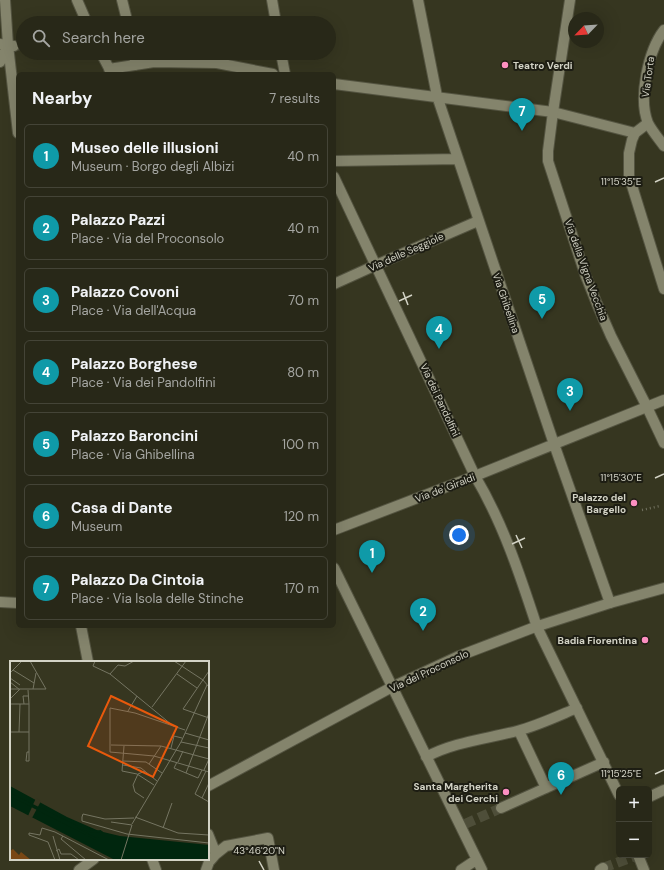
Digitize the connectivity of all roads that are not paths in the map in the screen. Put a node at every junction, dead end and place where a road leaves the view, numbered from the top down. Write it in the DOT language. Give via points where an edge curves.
graph roads {
  1 [pos="5,0"];
  2 [pos="77,0"];
  3 [pos="122,0"];
  4 [pos="272,0"];
  5 [pos="418,0"];
  6 [pos="570,0"];
  7 [pos="84,16"];
  8 [pos="126,16"];
  9 [pos="275,16"];
  10 [pos="664,30"];
  11 [pos="7,45"];
  12 [pos="104,60"];
  13 [pos="135,60"];
  14 [pos="282,60"];
  15 [pos="0,62"];
  16 [pos="136,65"];
  17 [pos="110,72"];
  18 [pos="263,72"];
  19 [pos="285,72"];
  20 [pos="336,84"];
  21 [pos="437,96"];
  22 [pos="553,112"];
  23 [pos="16,117"];
  24 [pos="648,123"];
  25 [pos="635,133"];
  26 [pos="664,146"];
  27 [pos="458,159"];
  28 [pos="336,161"];
  29 [pos="336,180"];
  30 [pos="478,221"];
  31 [pos="376,265"];
  32 [pos="336,283"];
  33 [pos="664,288"];
  34 [pos="664,400"];
  35 [pos="647,407"];
  36 [pos="664,443"];
  37 [pos="554,444"];
  38 [pos="476,476"];
  39 [pos="336,529"];
  40 [pos="336,572"];
  41 [pos="664,588"];
  42 [pos="0,602"];
  43 [pos="16,603"];
  44 [pos="610,603"];
  45 [pos="537,627"];
  46 [pos="81,628"];
  47 [pos="88,661"];
  48 [pos="392,687"];
  49 [pos="577,708"];
  50 [pos="519,731"];
  51 [pos="426,757"];
  52 [pos="604,762"];
  53 [pos="209,785"];
  54 [pos="546,788"];
  55 [pos="616,789"];
  56 [pos="664,790"];
  57 [pos="652,795"];
  58 [pos="501,808"];
  59 [pos="209,836"];
  60 [pos="215,851"];
  61 [pos="639,858"];
  62 [pos="93,860"];
  63 [pos="152,860"];
  64 [pos="476,860"];
  65 [pos="79,870"];
  66 [pos="156,870"];
  67 [pos="206,870"];
  68 [pos="274,870"];
  69 [pos="461,870"];
  70 [pos="482,870"];
  71 [pos="644,870"];
  1 -- 11 [label="street"];
  2 -- 7 [label="street"];
  3 -- 8 [label="street"];
  4 -- 9 [label="street"];
  5 -- 21 [label="street, Via Ghibellina"];
  6 -- 22 [label="street, Via della Vigna Vecchia"];
  10 -- 24 [label="street, Via Torta" via="651,54 645,84"];
  11 -- 15 [label="street"];
  11 -- 23 [label="street"];
  12 -- 17 [label="street"];
  13 -- 16 [label="street"];
  14 -- 19 [label="street"];
  16 -- 17 [label="street"];
  16 -- 18 [label="street" via="154,62 217,63"];
  20 -- 21 [label="street"];
  21 -- 22 [label="street"];
  21 -- 27 [label="street, Via Ghibellina"];
  22 -- 25 [label="street"];
  22 -- 35 [label="street, Via della Vigna Vecchia" via="547,156 550,168 597,304"];
  24 -- 25 [label="street"];
  24 -- 26 [label="street, Via Torta"];
  25 -- 33 [label="street" via="629,153 629,176"];
  27 -- 28 [label="street"];
  27 -- 30 [label="street, Via Ghibellina"];
  29 -- 31 [label="street, Via dei Pandolfini"];
  30 -- 31 [label="street, Via delle Seggiole"];
  30 -- 37 [label="street, Via Ghibellina"];
  31 -- 32 [label="street, Via delle Seggiole"];
  31 -- 38 [label="street, Via dei Pandolfini"];
  34 -- 35 [label="street, Via de' Giraldi"];
  35 -- 36 [label="street, Via della Vigna Vecchia"];
  35 -- 37 [label="street, Via de' Giraldi"];
  37 -- 38 [label="street, Via de' Giraldi"];
  37 -- 44 [label="street, Via Ghibellina"];
  38 -- 39 [label="street, Via de' Giraldi"];
  38 -- 45 [label="street, Via dei Pandolfini" via="507,540"];
  40 -- 48 [label="street"];
  41 -- 44 [label="street, Via del Proconsolo"];
  42 -- 43 [label="street"];
  44 -- 45 [label="street, Via del Proconsolo"];
  45 -- 48 [label="street, Via del Proconsolo" via="459,656"];
  45 -- 49 [label="street, Via dei Pandolfini"];
  46 -- 47 [label="street"];
  48 -- 51 [label="street"];
  48 -- 53 [label="street, Via del Proconsolo"];
  49 -- 50 [label="street"];
  49 -- 52 [label="street, Via dei Pandolfini"];
  50 -- 51 [label="street" via="455,745"];
  50 -- 54 [label="street"];
  51 -- 64 [label="street" via="462,825"];
  52 -- 54 [label="street"];
  52 -- 55 [label="street, Via dei Pandolfini"];
  54 -- 58 [label="street"];
  56 -- 57 [label="street"];
  59 -- 60 [label="street"];
  60 -- 67 [label="street"];
  60 -- 68 [label="street" via="226,846 268,838"];
  61 -- 71 [label="street"];
  62 -- 65 [label="street"];
  63 -- 66 [label="street"];
  64 -- 69 [label="street"];
  64 -- 70 [label="street"];
}
